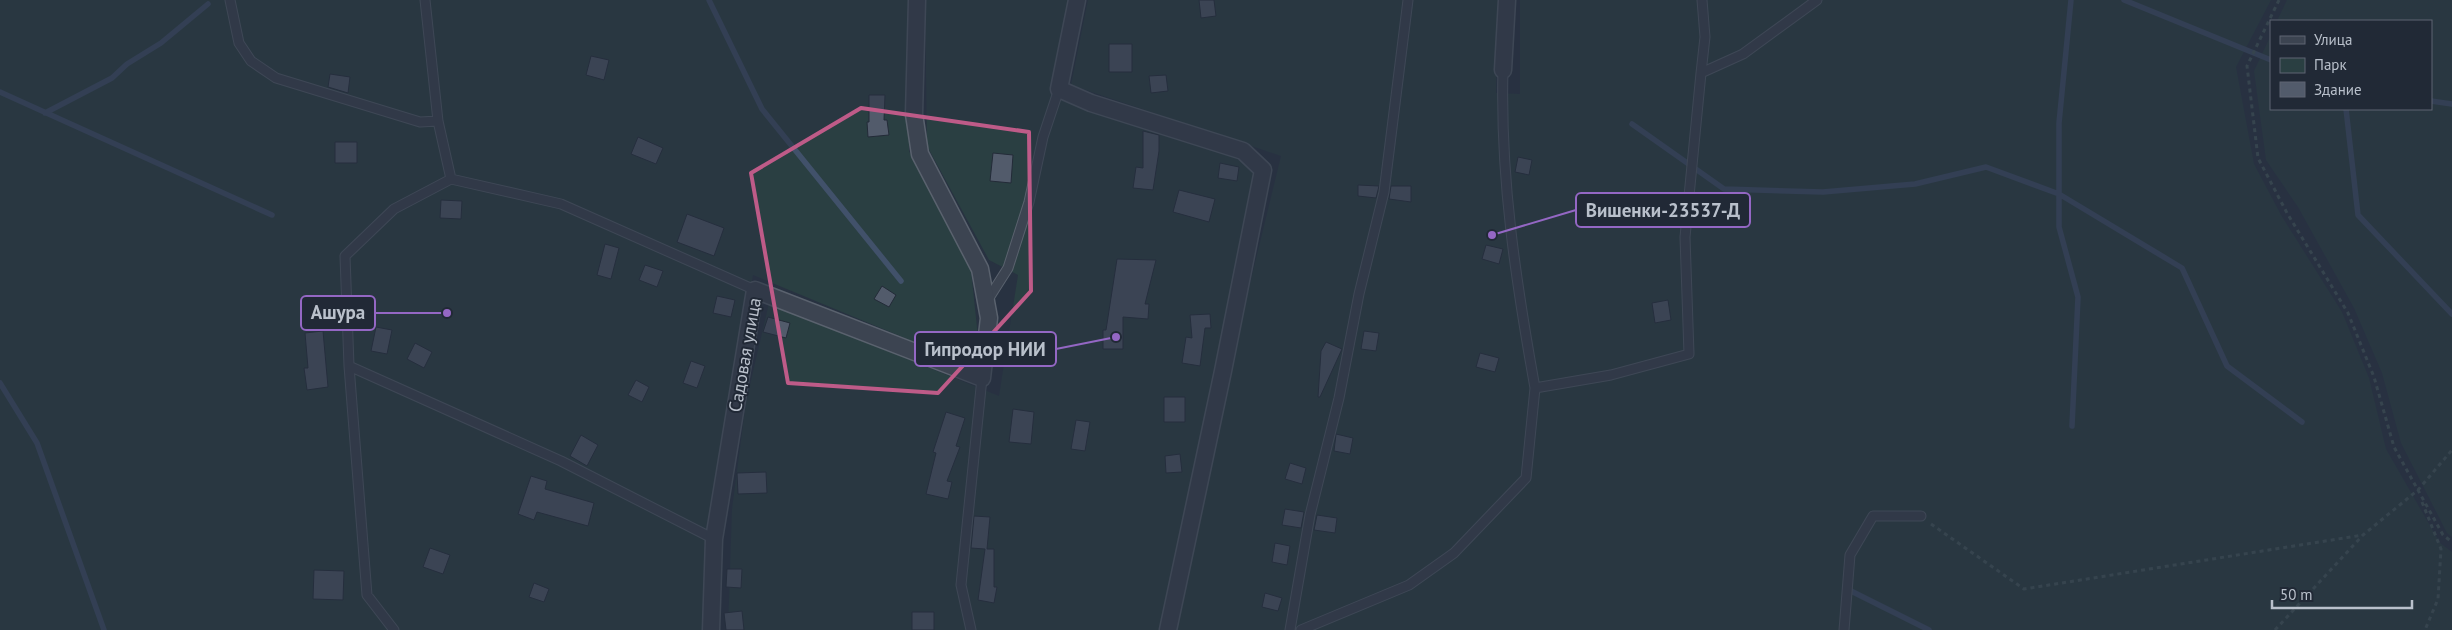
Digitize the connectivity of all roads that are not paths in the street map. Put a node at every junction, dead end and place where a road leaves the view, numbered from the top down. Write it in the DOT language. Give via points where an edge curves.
graph roads {
  1 [pos="230,0"];
  2 [pos="425,0"];
  3 [pos="917,0"];
  4 [pos="1077,0"];
  5 [pos="1408,0"];
  6 [pos="1507,0"];
  7 [pos="1702,0"];
  8 [pos="1817,0"];
  9 [pos="1504,70"];
  10 [pos="1701,73"];
  11 [pos="1059,90"];
  12 [pos="438,121"];
  13 [pos="451,179"];
  14 [pos="755,290"];
  15 [pos="986,302"];
  16 [pos="349,366"];
  17 [pos="982,378"];
  18 [pos="1535,388"];
  19 [pos="1921,516"];
  20 [pos="714,539"];
  21 [pos="394,630"];
  22 [pos="711,630"];
  23 [pos="970,630"];
  24 [pos="1168,630"];
  25 [pos="1290,630"];
  26 [pos="1301,630"];
  27 [pos="1844,630"];
  1 -- 12 [label="lane" via="239,43 251,62 276,78 420,122"];
  2 -- 12 [label="lane"];
  3 -- 15 [label="street" via="914,114 920,154 980,269"];
  4 -- 11 [label="street"];
  5 -- 25 [label="lane" via="1384,192 1310,515"];
  6 -- 9 [label="street"];
  7 -- 10 [label="lane" via="1705,36"];
  8 -- 10 [label="lane" via="1743,54"];
  9 -- 18 [label="lane" via="1502,120 1508,211 1518,297"];
  10 -- 18 [label="lane" via="1685,238 1689,354 1611,375"];
  11 -- 15 [label="lane" via="1008,268"];
  11 -- 24 [label="street" via="1244,151 1263,170"];
  12 -- 13 [label="lane"];
  13 -- 14 [label="lane" via="561,204"];
  13 -- 16 [label="lane" via="394,209 344,256"];
  14 -- 17 [label="street, Садовая улица"];
  14 -- 20 [label="street, Садовая улица"];
  15 -- 17 [label="street" via="989,318"];
  16 -- 20 [label="lane" via="561,461"];
  16 -- 21 [label="lane" via="366,595"];
  17 -- 23 [label="lane" via="962,586"];
  18 -- 26 [label="lane" via="1526,478 1454,553 1409,585"];
  19 -- 27 [label="lane" via="1873,516 1850,555"];
  20 -- 22 [label="street, Садовая улица"];
}
